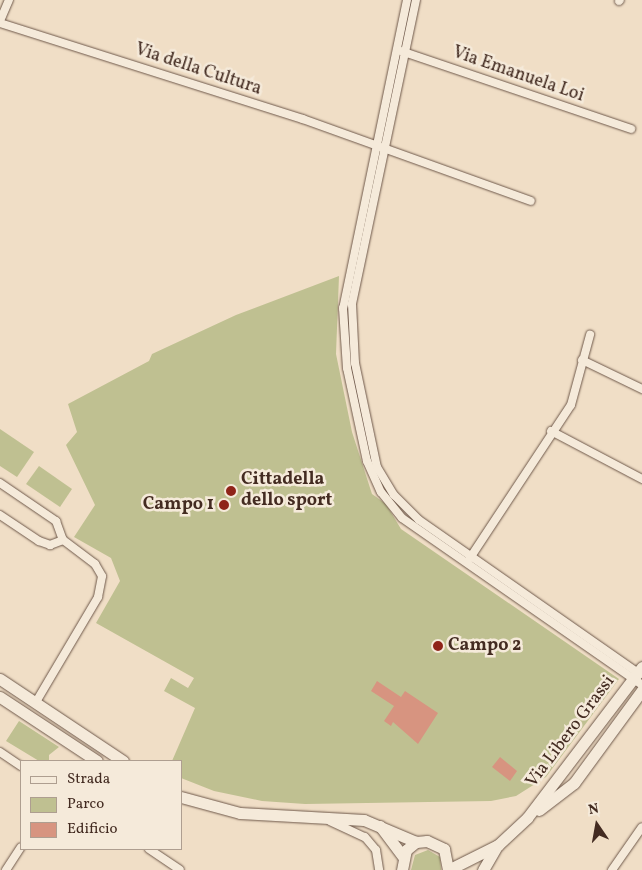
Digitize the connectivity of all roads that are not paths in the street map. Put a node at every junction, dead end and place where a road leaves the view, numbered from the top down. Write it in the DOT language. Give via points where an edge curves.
graph roads {
  1 [pos="9,0"];
  2 [pos="407,0"];
  3 [pos="416,0"];
  4 [pos="0,22"];
  5 [pos="396,49"];
  6 [pos="405,52"];
  7 [pos="631,129"];
  8 [pos="374,146"];
  9 [pos="386,150"];
  10 [pos="532,201"];
  11 [pos="590,335"];
  12 [pos="582,360"];
  13 [pos="350,363"];
  14 [pos="642,389"];
  15 [pos="551,431"];
  16 [pos="642,479"];
  17 [pos="0,483"];
  18 [pos="0,515"];
  19 [pos="429,532"];
  20 [pos="63,540"];
  21 [pos="470,558"];
  22 [pos="507,587"];
  23 [pos="639,676"];
  24 [pos="0,679"];
  25 [pos="642,690"];
  26 [pos="0,697"];
  27 [pos="36,702"];
  28 [pos="0,752"];
  29 [pos="95,760"];
  30 [pos="122,760"];
  31 [pos="20,765"];
  32 [pos="182,797"];
  33 [pos="528,818"];
  34 [pos="323,819"];
  35 [pos="379,824"];
  36 [pos="642,827"];
  37 [pos="416,842"];
  38 [pos="498,845"];
  39 [pos="20,849"];
  40 [pos="150,850"];
  41 [pos="446,854"];
  42 [pos="403,856"];
  43 [pos="473,859"];
  44 [pos="6,870"];
  45 [pos="180,870"];
  46 [pos="379,870"];
  47 [pos="402,870"];
  48 [pos="448,870"];
  49 [pos="483,870"];
  50 [pos="612,870"];
  1 -- 4 [label="street"];
  2 -- 5 [label="street"];
  3 -- 6 [label="street"];
  4 -- 8 [label="street, Via della Cultura"];
  5 -- 6 [label="street, Via Emanuela Loi"];
  5 -- 8 [label="street"];
  6 -- 7 [label="street, Via Emanuela Loi"];
  6 -- 9 [label="street"];
  8 -- 9 [label="street, Via della Cultura"];
  8 -- 13 [label="street" via="343,308"];
  9 -- 10 [label="street, Via della Cultura"];
  9 -- 13 [label="street" via="352,304"];
  11 -- 12 [label="street"];
  12 -- 14 [label="street"];
  12 -- 15 [label="street" via="571,406"];
  13 -- 19 [label="street" via="377,467 394,495"];
  15 -- 16 [label="street"];
  15 -- 21 [label="street"];
  17 -- 20 [label="street" via="56,521"];
  18 -- 20 [label="street" via="39,541 50,545"];
  19 -- 21 [label="street"];
  19 -- 22 [label="street"];
  20 -- 27 [label="street" via="95,564 102,576 98,597"];
  21 -- 22 [label="street"];
  22 -- 23 [label="street"];
  23 -- 33 [label="main road, Via Libero Grassi"];
  24 -- 27 [label="main road"];
  25 -- 33 [label="main road, Via Libero Grassi" via="574,783"];
  26 -- 29 [label="main road"];
  27 -- 30 [label="main road"];
  28 -- 31 [label="street"];
  32 -- 34 [label="main road" via="240,813"];
  33 -- 38 [label="main road, Via Libero Grassi"];
  34 -- 35 [label="main road" via="350,817"];
  34 -- 46 [label="street" via="365,837 376,850"];
  35 -- 37 [label="main road"];
  35 -- 42 [label="main road"];
  36 -- 50 [label="street"];
  37 -- 41 [label="main road" via="436,843"];
  37 -- 42 [label="main road"];
  38 -- 43 [label="main road"];
  38 -- 49 [label="main road"];
  39 -- 44 [label="street"];
  40 -- 45 [label="street"];
  41 -- 43 [label="main road"];
  41 -- 48 [label="main road"];
  42 -- 47 [label="main road"];
  43 -- 48 [label="main road"];
}
